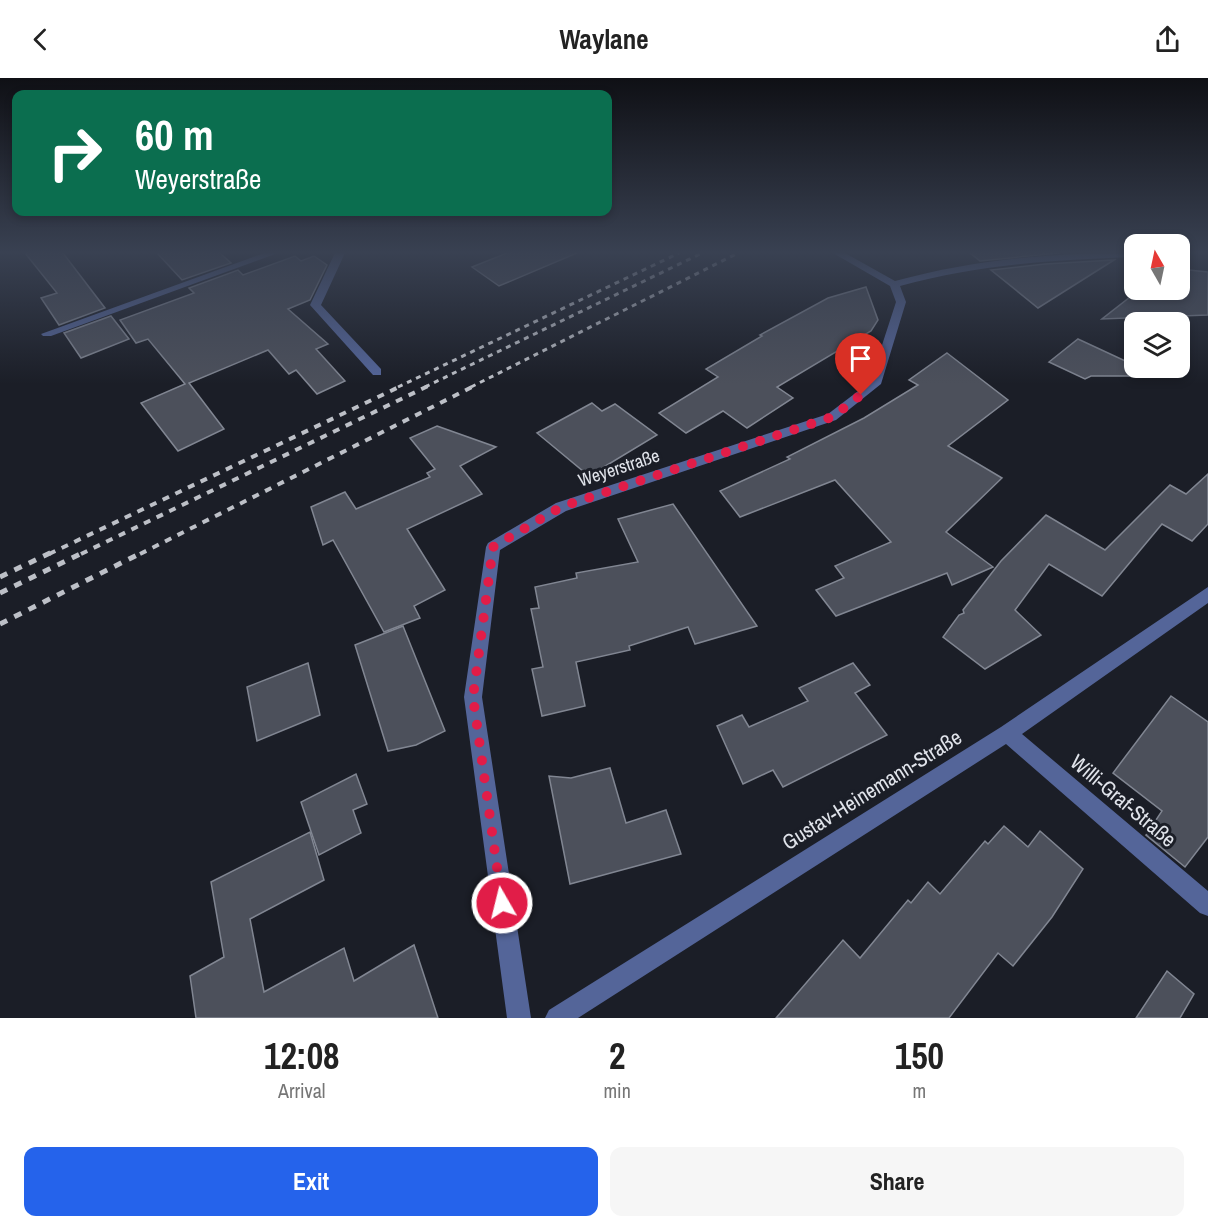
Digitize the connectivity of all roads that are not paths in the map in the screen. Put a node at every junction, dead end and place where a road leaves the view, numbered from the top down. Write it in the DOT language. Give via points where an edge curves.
graph roads {
  1 [pos="151,297"];
  2 [pos="319,297"];
  3 [pos="899,297"];
  4 [pos="47,334"];
  5 [pos="377,372"];
  6 [pos="1208,594"];
  7 [pos="1007,733"];
  8 [pos="1208,905"];
  9 [pos="519,1018"];
  10 [pos="557,1018"];
  1 -- 4 [label="street"];
  2 -- 5 [label="street" via="315,305"];
  3 -- 9 [label="street, Weyerstraße" via="901,302 875,384 832,417 561,507 493,547 473,697"];
  6 -- 7 [label="street, Gustav-Heinemann-Straße"];
  7 -- 8 [label="street, Willi-Graf-Straße"];
  7 -- 10 [label="street, Gustav-Heinemann-Straße"];
}
